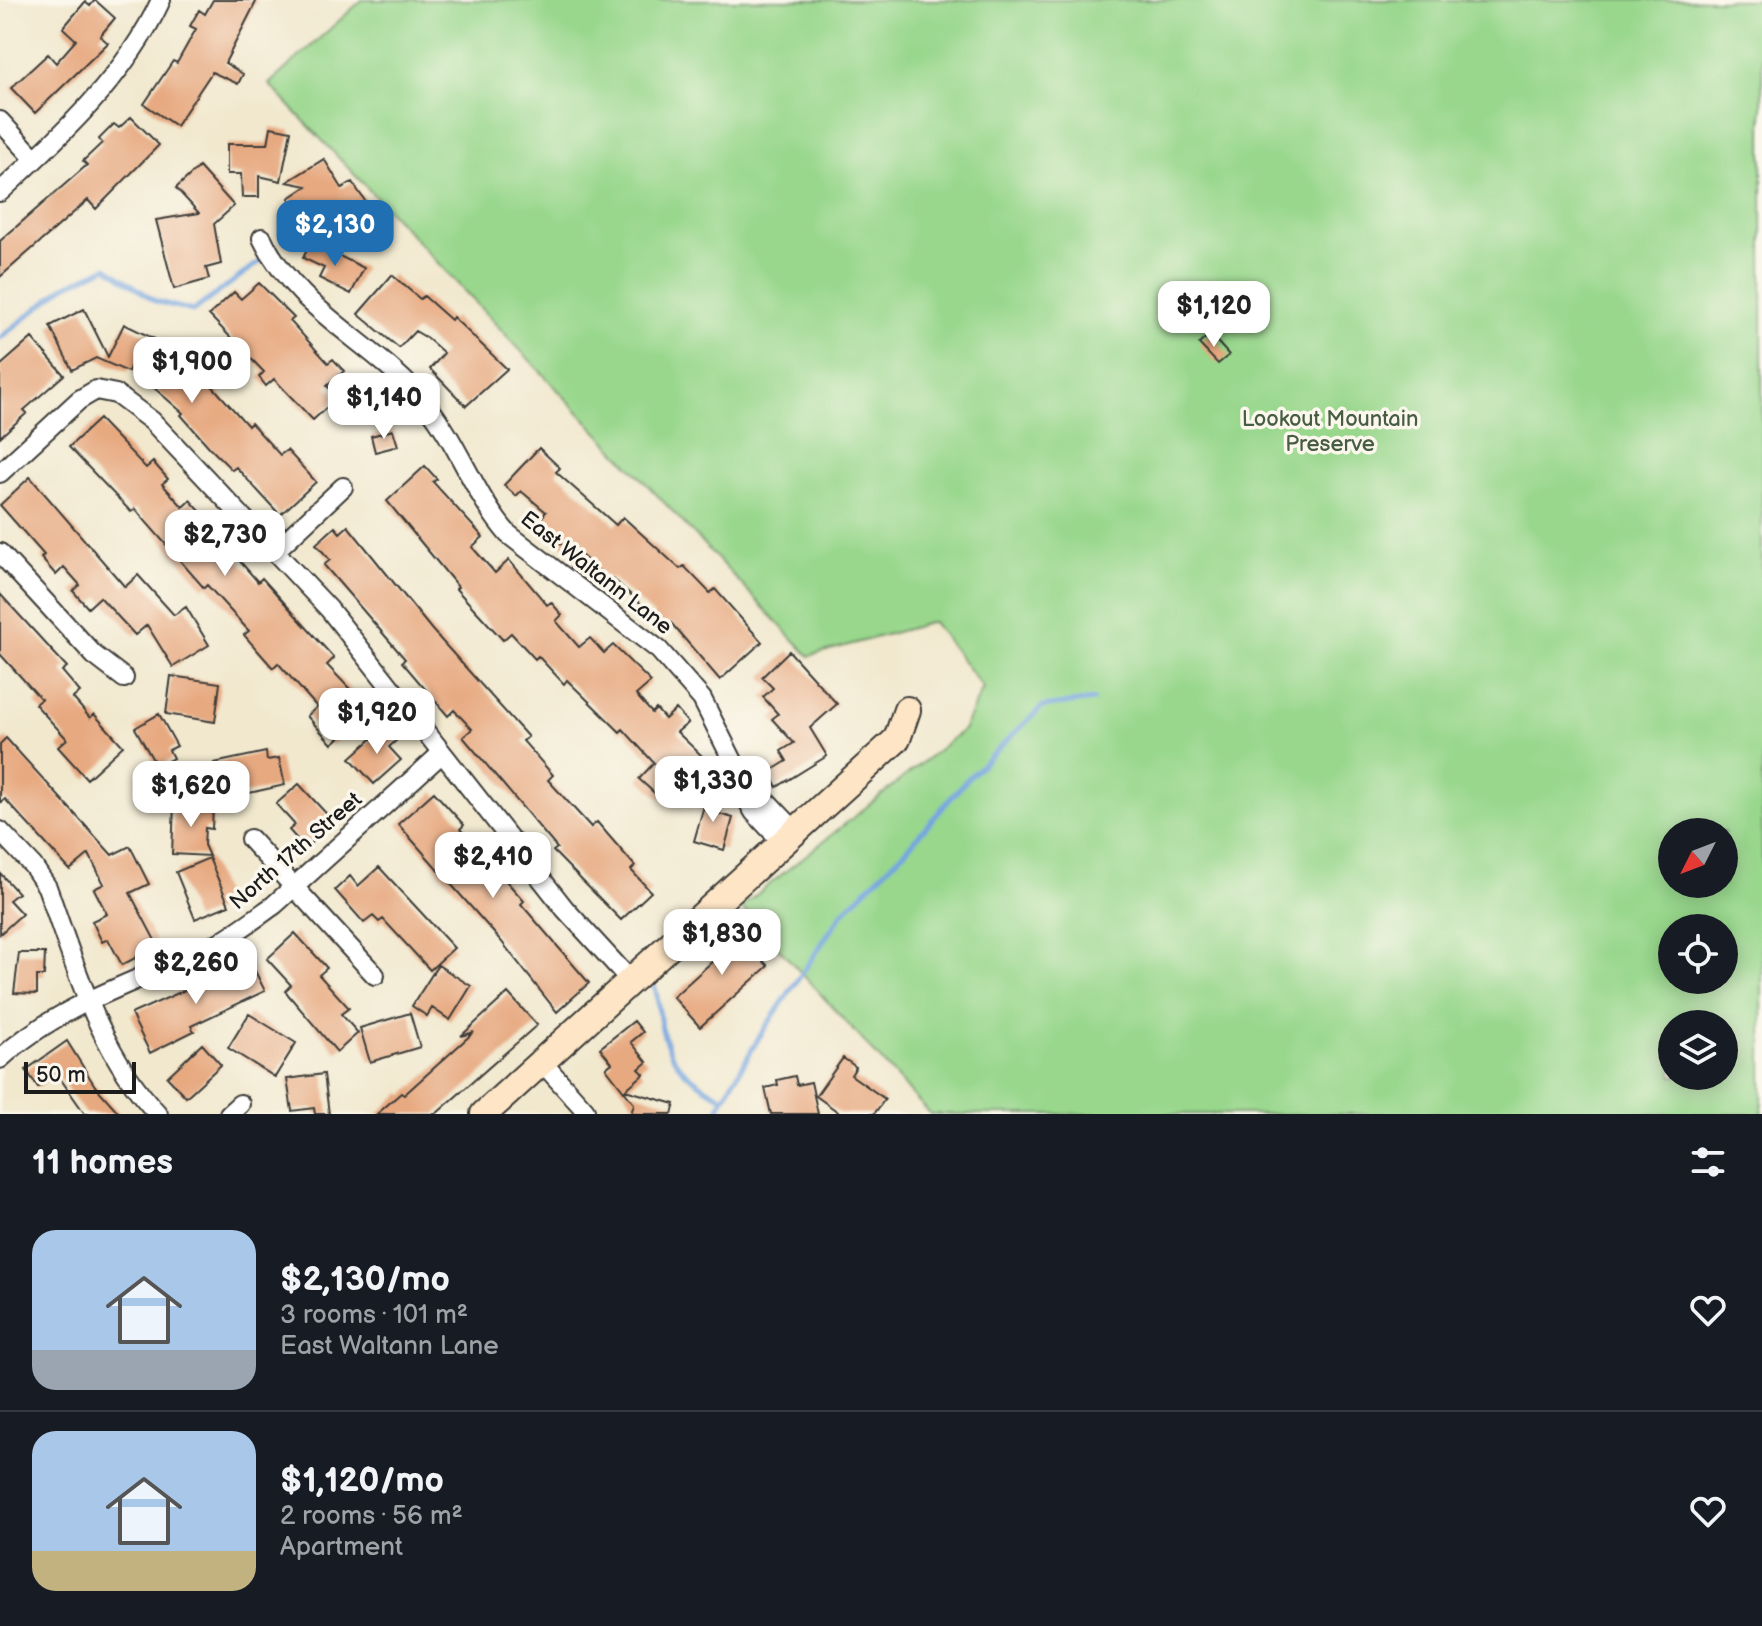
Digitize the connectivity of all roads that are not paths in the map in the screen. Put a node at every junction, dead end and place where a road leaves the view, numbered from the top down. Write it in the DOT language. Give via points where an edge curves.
graph roads {
  1 [pos="161,0"];
  2 [pos="0,121"];
  3 [pos="35,159"];
  4 [pos="0,192"];
  5 [pos="262,238"];
  6 [pos="0,473"];
  7 [pos="343,487"];
  8 [pos="275,551"];
  9 [pos="0,553"];
  10 [pos="124,678"];
  11 [pos="907,710"];
  12 [pos="442,753"];
  13 [pos="781,829"];
  14 [pos="0,831"];
  15 [pos="250,839"];
  16 [pos="294,887"];
  17 [pos="375,975"];
  18 [pos="631,981"];
  19 [pos="90,1001"];
  20 [pos="0,1059"];
  21 [pos="542,1062"];
  22 [pos="585,1110"];
  23 [pos="158,1114"];
  24 [pos="484,1114"];
  1 -- 3 [label="street" via="103,88"];
  2 -- 3 [label="street"];
  3 -- 4 [label="street"];
  5 -- 13 [label="street, East Waltann Lane" via="281,269 325,316 429,407 489,512 508,534 659,650 680,673 716,723 752,796"];
  6 -- 8 [label="street" via="79,400 96,390 116,394 152,421"];
  7 -- 8 [label="street"];
  8 -- 12 [label="street" via="349,632"];
  9 -- 10 [label="street" via="94,655"];
  11 -- 13 [label="street" via="897,739"];
  12 -- 16 [label="street, North 17th Street"];
  12 -- 18 [label="street" via="565,909"];
  13 -- 18 [label="street"];
  14 -- 19 [label="street" via="47,887"];
  15 -- 16 [label="street"];
  16 -- 17 [label="street"];
  16 -- 19 [label="street, North 17th Street" via="217,943"];
  18 -- 21 [label="street"];
  19 -- 20 [label="street, North 17th Street" via="38,1029"];
  19 -- 23 [label="street" via="120,1068"];
  21 -- 22 [label="street"];
  21 -- 24 [label="street"];
}
